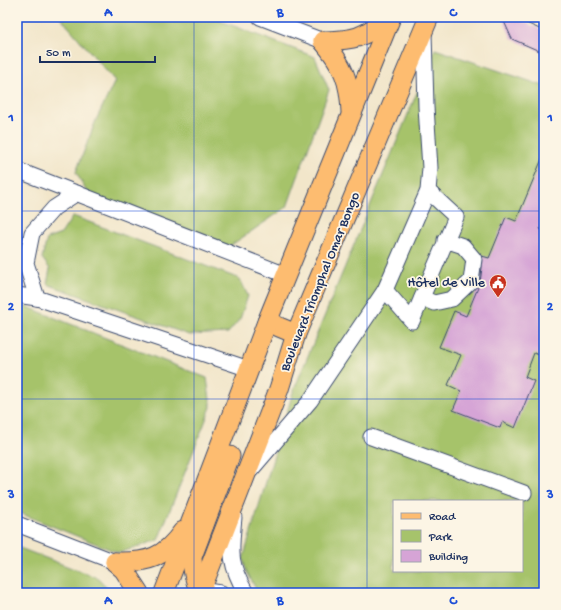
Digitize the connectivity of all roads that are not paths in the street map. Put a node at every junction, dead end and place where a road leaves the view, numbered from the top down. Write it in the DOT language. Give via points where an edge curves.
graph roads {
  1 [pos="260,17"];
  2 [pos="384,17"];
  3 [pos="391,17"];
  4 [pos="427,24"];
  5 [pos="323,41"];
  6 [pos="351,119"];
  7 [pos="17,170"];
  8 [pos="428,191"];
  9 [pos="77,193"];
  10 [pos="446,240"];
  11 [pos="286,275"];
  12 [pos="385,290"];
  13 [pos="17,295"];
  14 [pos="37,298"];
  15 [pos="422,298"];
  16 [pos="267,322"];
  17 [pos="296,334"];
  18 [pos="249,369"];
  19 [pos="240,393"];
  20 [pos="371,437"];
  21 [pos="244,479"];
  22 [pos="524,493"];
  23 [pos="236,501"];
  24 [pos="193,517"];
  25 [pos="17,524"];
  26 [pos="115,562"];
  27 [pos="139,593"];
  28 [pos="164,593"];
  29 [pos="200,593"];
  30 [pos="221,593"];
  31 [pos="246,593"];
  1 -- 5 [label="street"];
  2 -- 5 [label="main road" via="374,29 359,36 342,41"];
  3 -- 6 [label="main road"];
  4 -- 8 [label="street" via="426,107 430,168"];
  4 -- 17 [label="main road, Boulevard Triomphal Omar Bongo"];
  5 -- 6 [label="main road" via="336,57 346,77 350,93"];
  6 -- 11 [label="main road"];
  7 -- 9 [label="street"];
  8 -- 10 [label="street" via="456,217"];
  8 -- 12 [label="street"];
  9 -- 11 [label="street"];
  9 -- 14 [label="street" via="54,208 32,232 26,263"];
  10 -- 15 [label="street"];
  10 -- 15 [label="street" via="463,246 474,259 471,282 452,299 434,303"];
  11 -- 16 [label="main road"];
  12 -- 15 [label="street" via="412,321"];
  12 -- 21 [label="street" via="310,401"];
  13 -- 14 [label="street"];
  14 -- 18 [label="street"];
  16 -- 17 [label="main road"];
  16 -- 18 [label="main road"];
  17 -- 21 [label="main road, Boulevard Triomphal Omar Bongo" via="279,389"];
  18 -- 19 [label="main road"];
  19 -- 24 [label="main road"];
  19 -- 29 [label="main road" via="233,448 192,557 192,570"];
  20 -- 22 [label="street"];
  21 -- 23 [label="main road, Boulevard Triomphal Omar Bongo"];
  23 -- 29 [label="main road, Boulevard Triomphal Omar Bongo"];
  23 -- 31 [label="street" via="231,554 234,569"];
  24 -- 26 [label="main road" via="168,549 144,560"];
  24 -- 28 [label="main road"];
  25 -- 26 [label="street"];
  26 -- 27 [label="main road" via="124,570"];
  29 -- 30 [label="street"];
}
